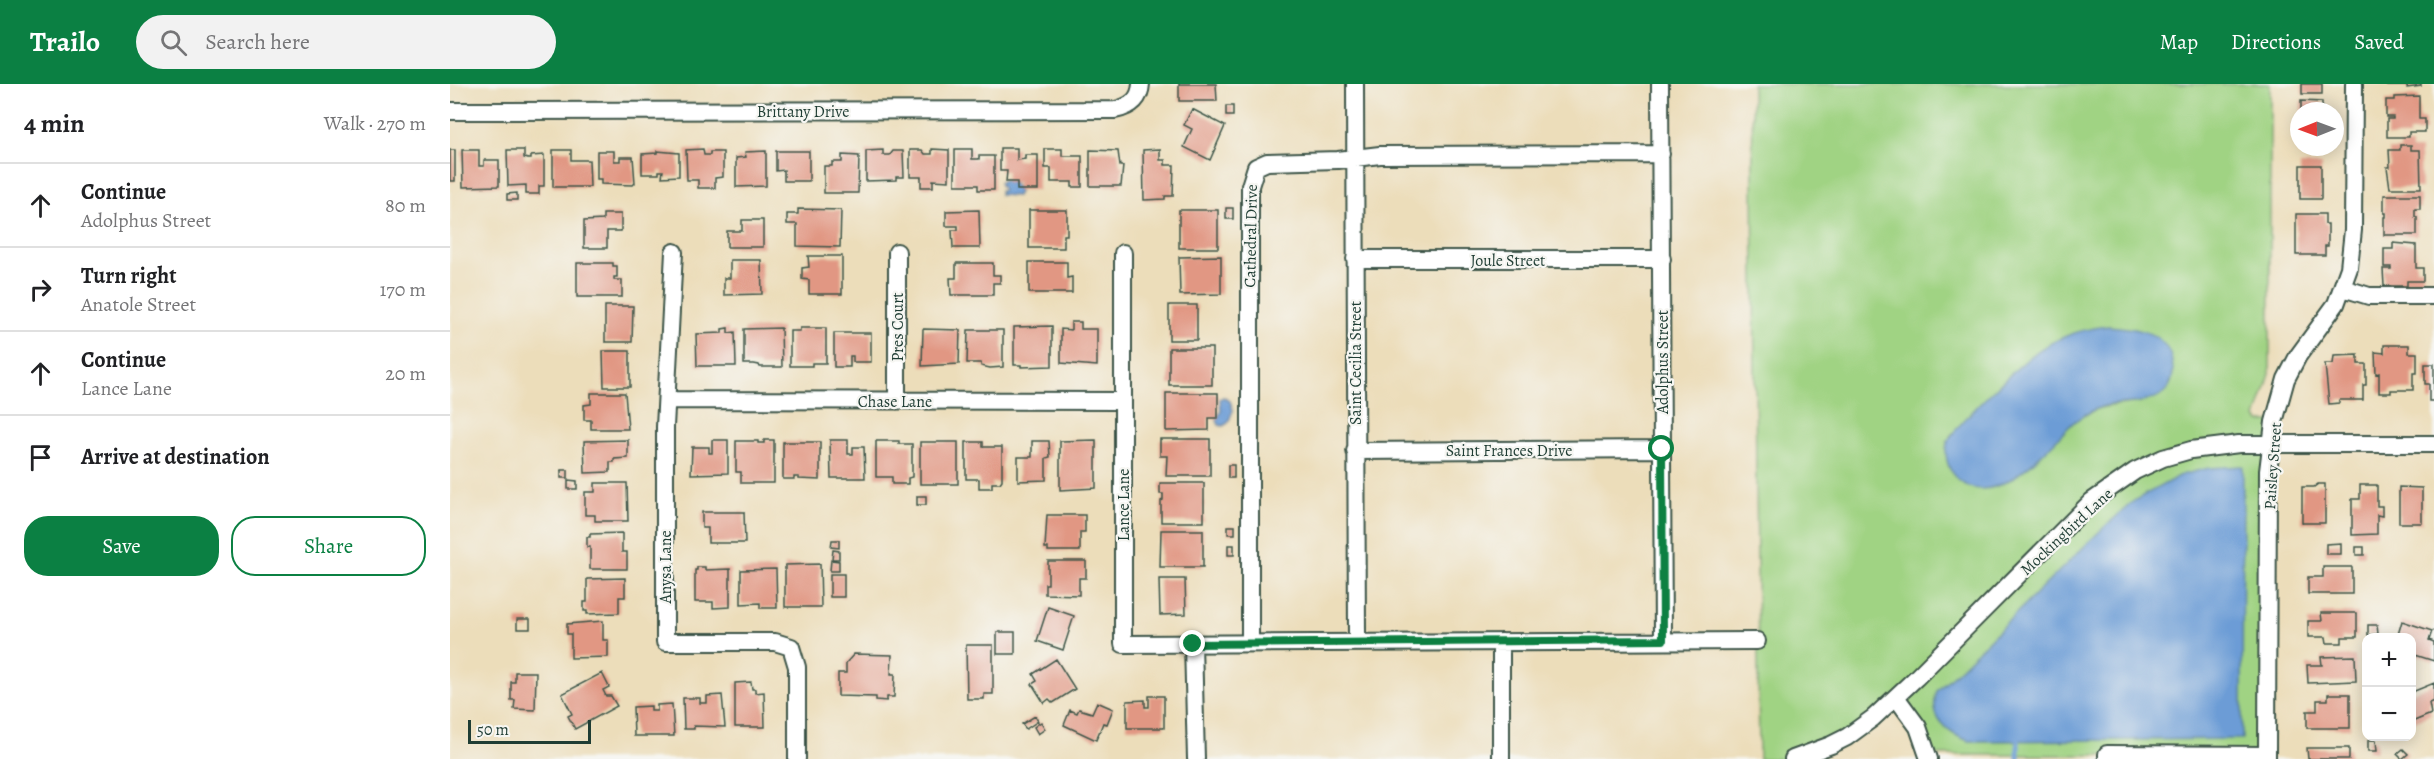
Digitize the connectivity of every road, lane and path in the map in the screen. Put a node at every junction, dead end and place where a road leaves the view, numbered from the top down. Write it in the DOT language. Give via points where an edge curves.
graph roads {
  1 [pos="1142,84"];
  2 [pos="1355,84"];
  3 [pos="1660,84"];
  4 [pos="2354,84"];
  5 [pos="450,111"];
  6 [pos="1661,154"];
  7 [pos="1356,158"];
  8 [pos="674,252"];
  9 [pos="897,252"];
  10 [pos="1123,253"];
  11 [pos="1662,259"];
  12 [pos="1355,260"];
  13 [pos="2343,288"];
  14 [pos="2434,296"];
  15 [pos="667,400"];
  16 [pos="897,401"];
  17 [pos="1122,401"];
  18 [pos="2270,444"];
  19 [pos="2434,444"];
  20 [pos="1662,449"];
  21 [pos="1355,451"];
  22 [pos="1663,640"];
  23 [pos="1757,641"];
  24 [pos="1357,642"];
  25 [pos="1501,642"];
  26 [pos="1244,643"];
  27 [pos="1193,644"];
  28 [pos="1896,697"];
  29 [pos="2107,757"];
  30 [pos="2267,757"];
  31 [pos="797,759"];
  32 [pos="1196,759"];
  33 [pos="1501,759"];
  34 [pos="1793,759"];
  35 [pos="1929,759"];
  1 -- 5 [label="street, Brittany Drive" via="1133,103 1115,111"];
  2 -- 7 [label="street, Saint Cecilia Street"];
  3 -- 6 [label="street, Adolphus Street"];
  4 -- 13 [label="street, Paisley Street" via="2353,243"];
  6 -- 7 [label="street, Cathedral Drive"];
  6 -- 11 [label="street, Adolphus Street"];
  7 -- 12 [label="street, Saint Cecilia Street"];
  7 -- 26 [label="street, Cathedral Drive" via="1267,162 1256,167 1250,179"];
  8 -- 15 [label="street, Anysa Lane"];
  9 -- 16 [label="street, Pres Court"];
  10 -- 17 [label="street, Lance Lane"];
  11 -- 12 [label="street, Joule Street"];
  11 -- 20 [label="street, Adolphus Street"];
  12 -- 21 [label="street, Saint Cecilia Street"];
  13 -- 14 [label="street" via="2369,296"];
  13 -- 18 [label="street, Paisley Street" via="2286,379"];
  15 -- 16 [label="street, Chase Lane"];
  15 -- 31 [label="street, Anysa Lane" via="665,642 775,642 791,647 797,667"];
  16 -- 17 [label="street, Chase Lane"];
  17 -- 27 [label="street, Lance Lane" via="1123,644"];
  18 -- 19 [label="street, Mockingbird Lane"];
  18 -- 28 [label="street, Mockingbird Lane" via="2184,451 2124,478 2092,501"];
  18 -- 30 [label="street, Paisley Street"];
  20 -- 21 [label="street, Saint Frances Drive"];
  20 -- 22 [label="street, Adolphus Street"];
  21 -- 24 [label="street, Saint Cecilia Street"];
  22 -- 23 [label="street, Lance Lane"];
  22 -- 25 [label="street, Lance Lane"];
  24 -- 25 [label="street, Lance Lane"];
  24 -- 26 [label="street, Lance Lane"];
  25 -- 33 [label="street"];
  26 -- 27 [label="street, Lance Lane"];
  27 -- 32 [label="street"];
  28 -- 34 [label="street, Mockingbird Lane" via="1847,737"];
  28 -- 35 [label="street" via="1918,727"];
  29 -- 30 [label="street"];
}
